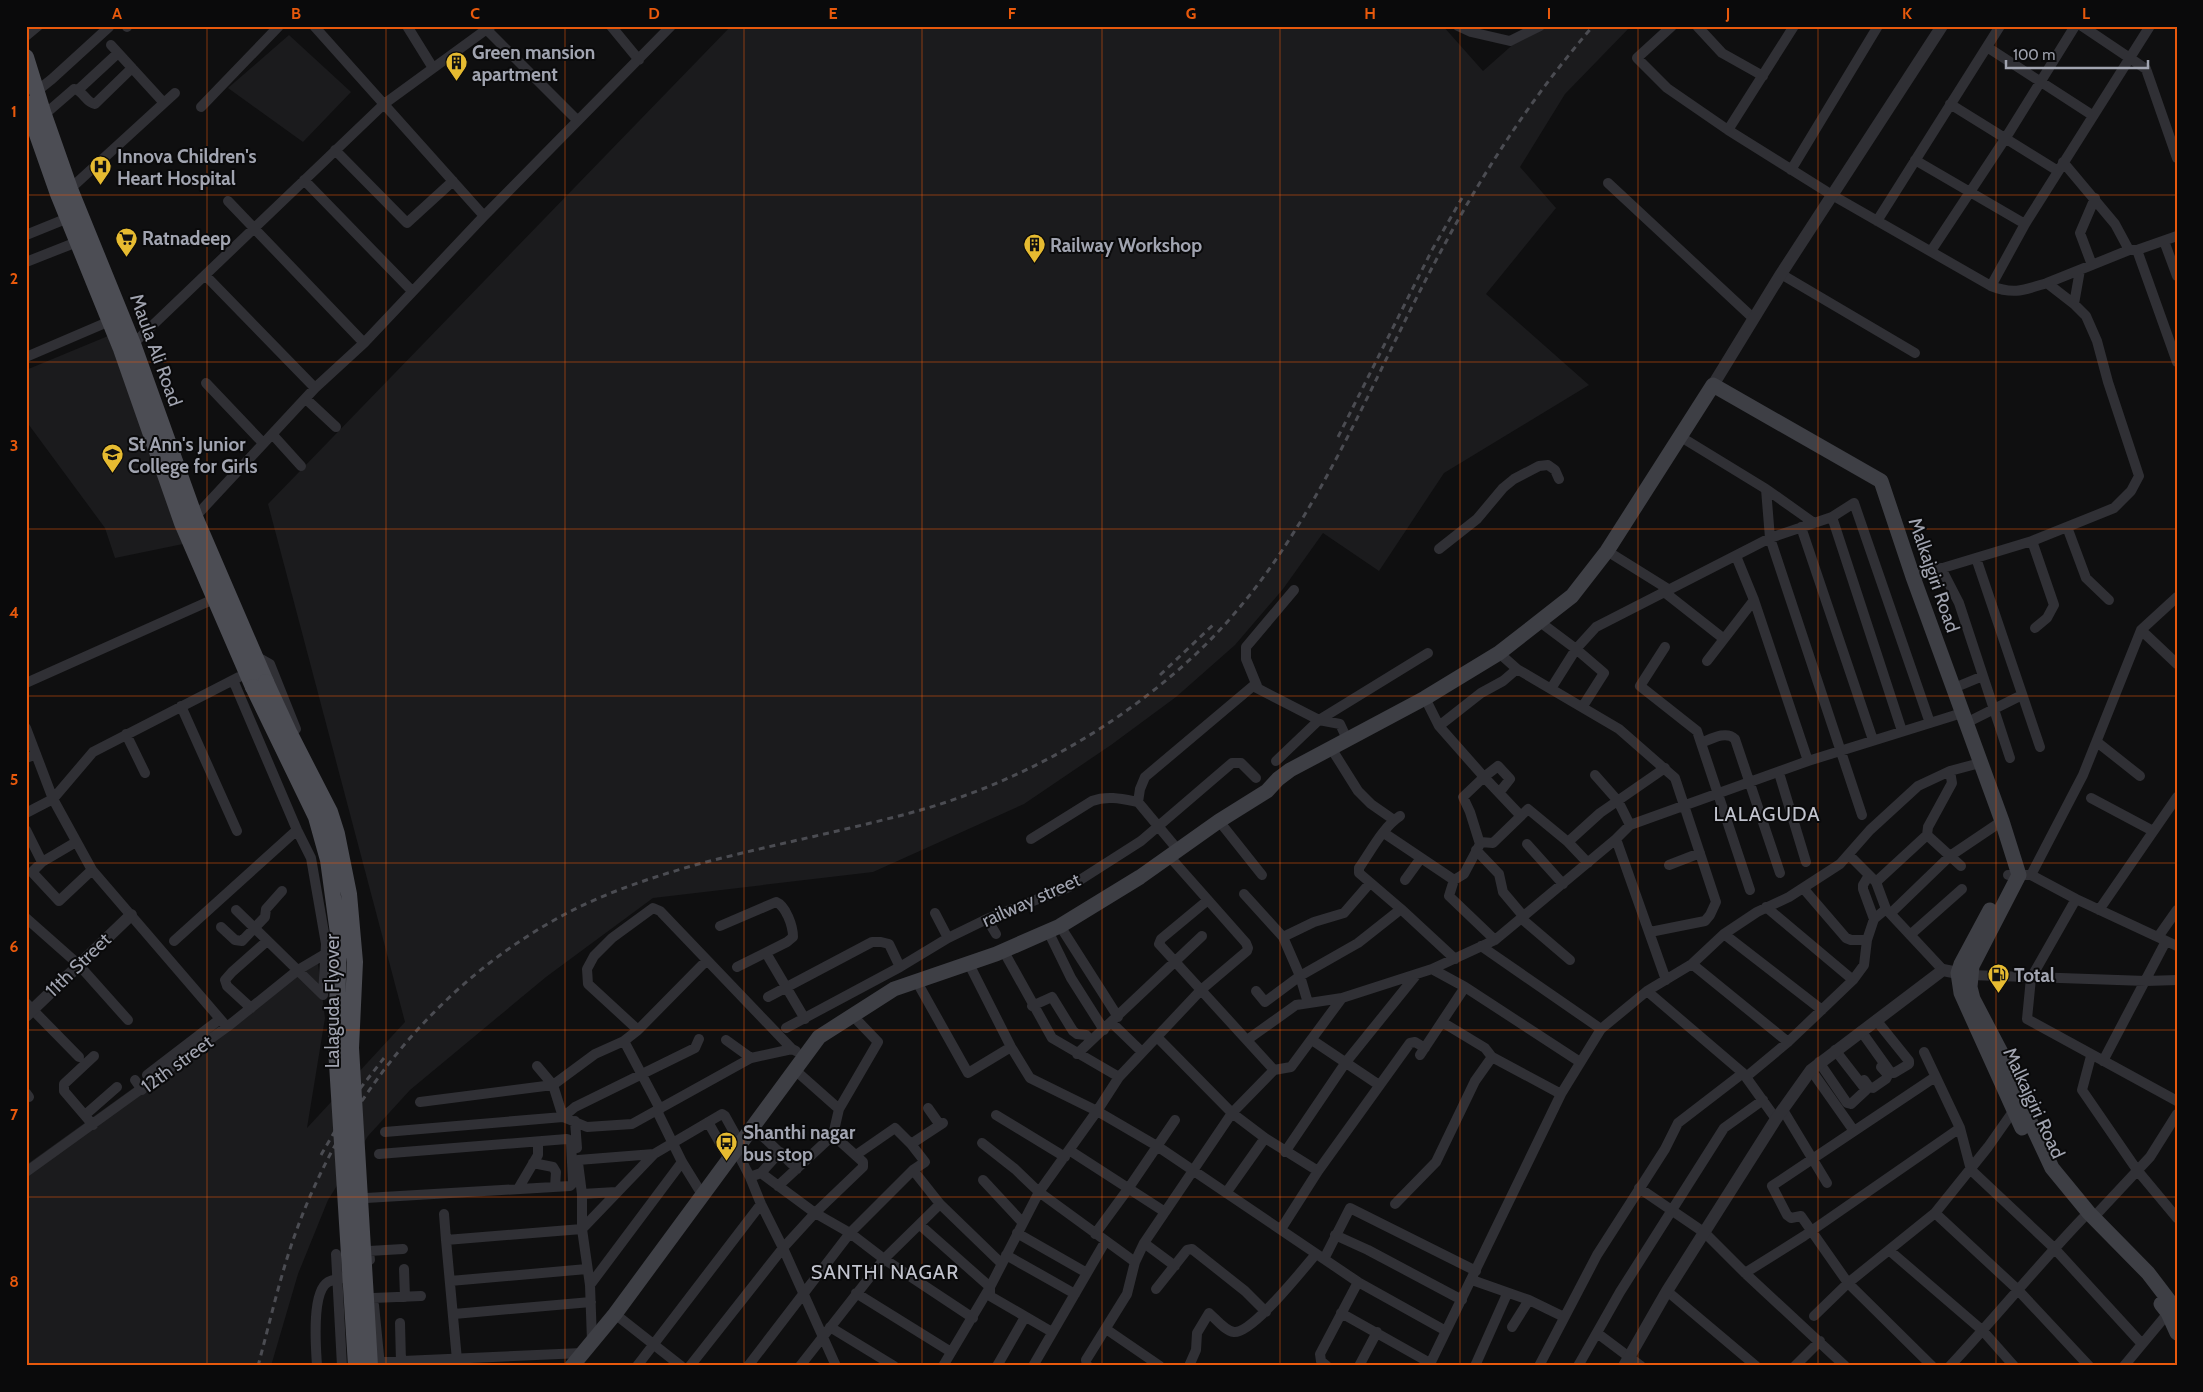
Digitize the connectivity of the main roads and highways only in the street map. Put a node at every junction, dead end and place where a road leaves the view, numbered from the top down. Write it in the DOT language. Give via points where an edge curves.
graph roads {
  1 [pos="26,57"];
  2 [pos="29,101"];
  3 [pos="162,446"];
  4 [pos="254,655"];
  5 [pos="250,681"];
  6 [pos="1964,974"];
  7 [pos="2088,1218"];
  8 [pos="2173,1311"];
  9 [pos="2177,1333"];
  10 [pos="377,1364"];
  11 [pos="356,1366"];
  12 [pos="572,1366"];
  1 -- 2 [label="main road, Maula Ali Road"];
  2 -- 3 [label="main road, Maula Ali Road" via="77,242"];
  2 -- 3 [label="main road, Maula Ali Road" via="44,115 70,188 134,344"];
  3 -- 4 [label="main road, Maula Ali Road"];
  3 -- 5 [label="main road, Maula Ali Road" via="182,523"];
  4 -- 5 [label="main road, Lalaguda Flyover"];
  5 -- 10 [label="main road, Lalaguda Flyover, bridge" via="296,747 330,812 349,894 355,962 351,1048"];
  5 -- 11 [label="main road, Lalaguda Flyover, bridge" via="316,817 334,895 340,962 336,1048"];
  6 -- 7 [label="main road, Malkajgiri Road" via="1973,999 2007,1064 2044,1153"];
  6 -- 7 [label="main road, Malkajgiri Road" via="1961,993 1967,1010 2049,1181"];
  6 -- 12 [label="main road, Malkajgiri Road" via="1978,954 2019,872 1880,481 1713,385 1607,552 1572,596 1500,653 1425,698 1290,770 1267,791 1140,877 1054,928 969,964 894,989 820,1037 615,1314"];
  7 -- 8 [label="main road, Malkajgiri Road" via="2148,1273"];
  8 -- 9 [label="main road, Malkajgiri Road"];
}
